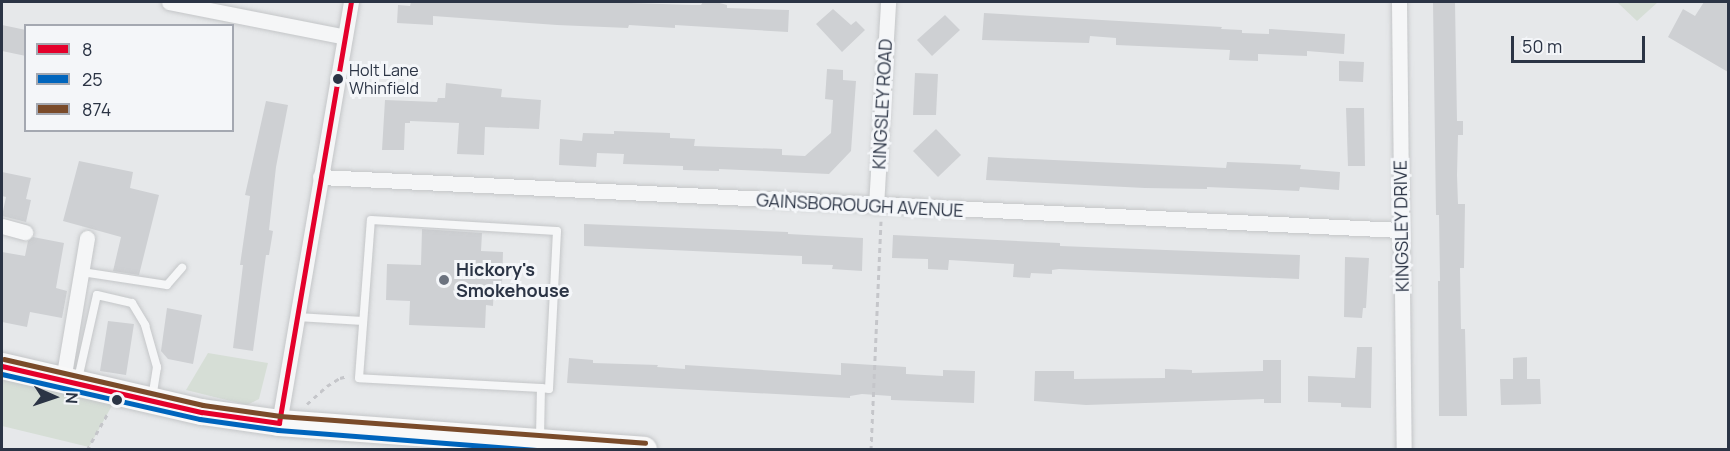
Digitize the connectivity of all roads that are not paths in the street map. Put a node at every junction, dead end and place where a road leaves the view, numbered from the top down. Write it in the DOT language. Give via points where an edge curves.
graph roads {
  1 [pos="169,2"];
  2 [pos="351,2"];
  3 [pos="888,2"];
  4 [pos="1399,2"];
  5 [pos="345,37"];
  6 [pos="320,177"];
  7 [pos="879,206"];
  8 [pos="2,226"];
  9 [pos="1400,230"];
  10 [pos="26,232"];
  11 [pos="87,238"];
  12 [pos="182,268"];
  13 [pos="82,272"];
  14 [pos="297,316"];
  15 [pos="363,321"];
  16 [pos="2,366"];
  17 [pos="70,382"];
  18 [pos="541,388"];
  19 [pos="151,400"];
  20 [pos="279,423"];
  21 [pos="539,442"];
  22 [pos="644,450"];
  23 [pos="1404,450"];
  1 -- 5 [label="street"];
  2 -- 5 [label="street"];
  3 -- 7 [label="street, KINGSLEY ROAD"];
  4 -- 9 [label="street, KINGSLEY DRIVE"];
  5 -- 6 [label="street"];
  6 -- 7 [label="street, GAINSBOROUGH AVENUE"];
  6 -- 14 [label="street"];
  7 -- 9 [label="street, GAINSBOROUGH AVENUE"];
  8 -- 10 [label="street"];
  9 -- 23 [label="street, KINGSLEY DRIVE"];
  11 -- 13 [label="street"];
  12 -- 13 [label="lane" via="167,285"];
  13 -- 17 [label="street"];
  14 -- 15 [label="lane"];
  14 -- 20 [label="street"];
  15 -- 18 [label="lane" via="359,378"];
  15 -- 18 [label="lane" via="371,220 557,231 549,389"];
  16 -- 17 [label="highway"];
  17 -- 19 [label="highway"];
  17 -- 19 [label="lane" via="97,296 132,303 145,325 157,367"];
  18 -- 21 [label="lane"];
  19 -- 20 [label="highway"];
  20 -- 21 [label="highway"];
  21 -- 22 [label="highway"];
}
